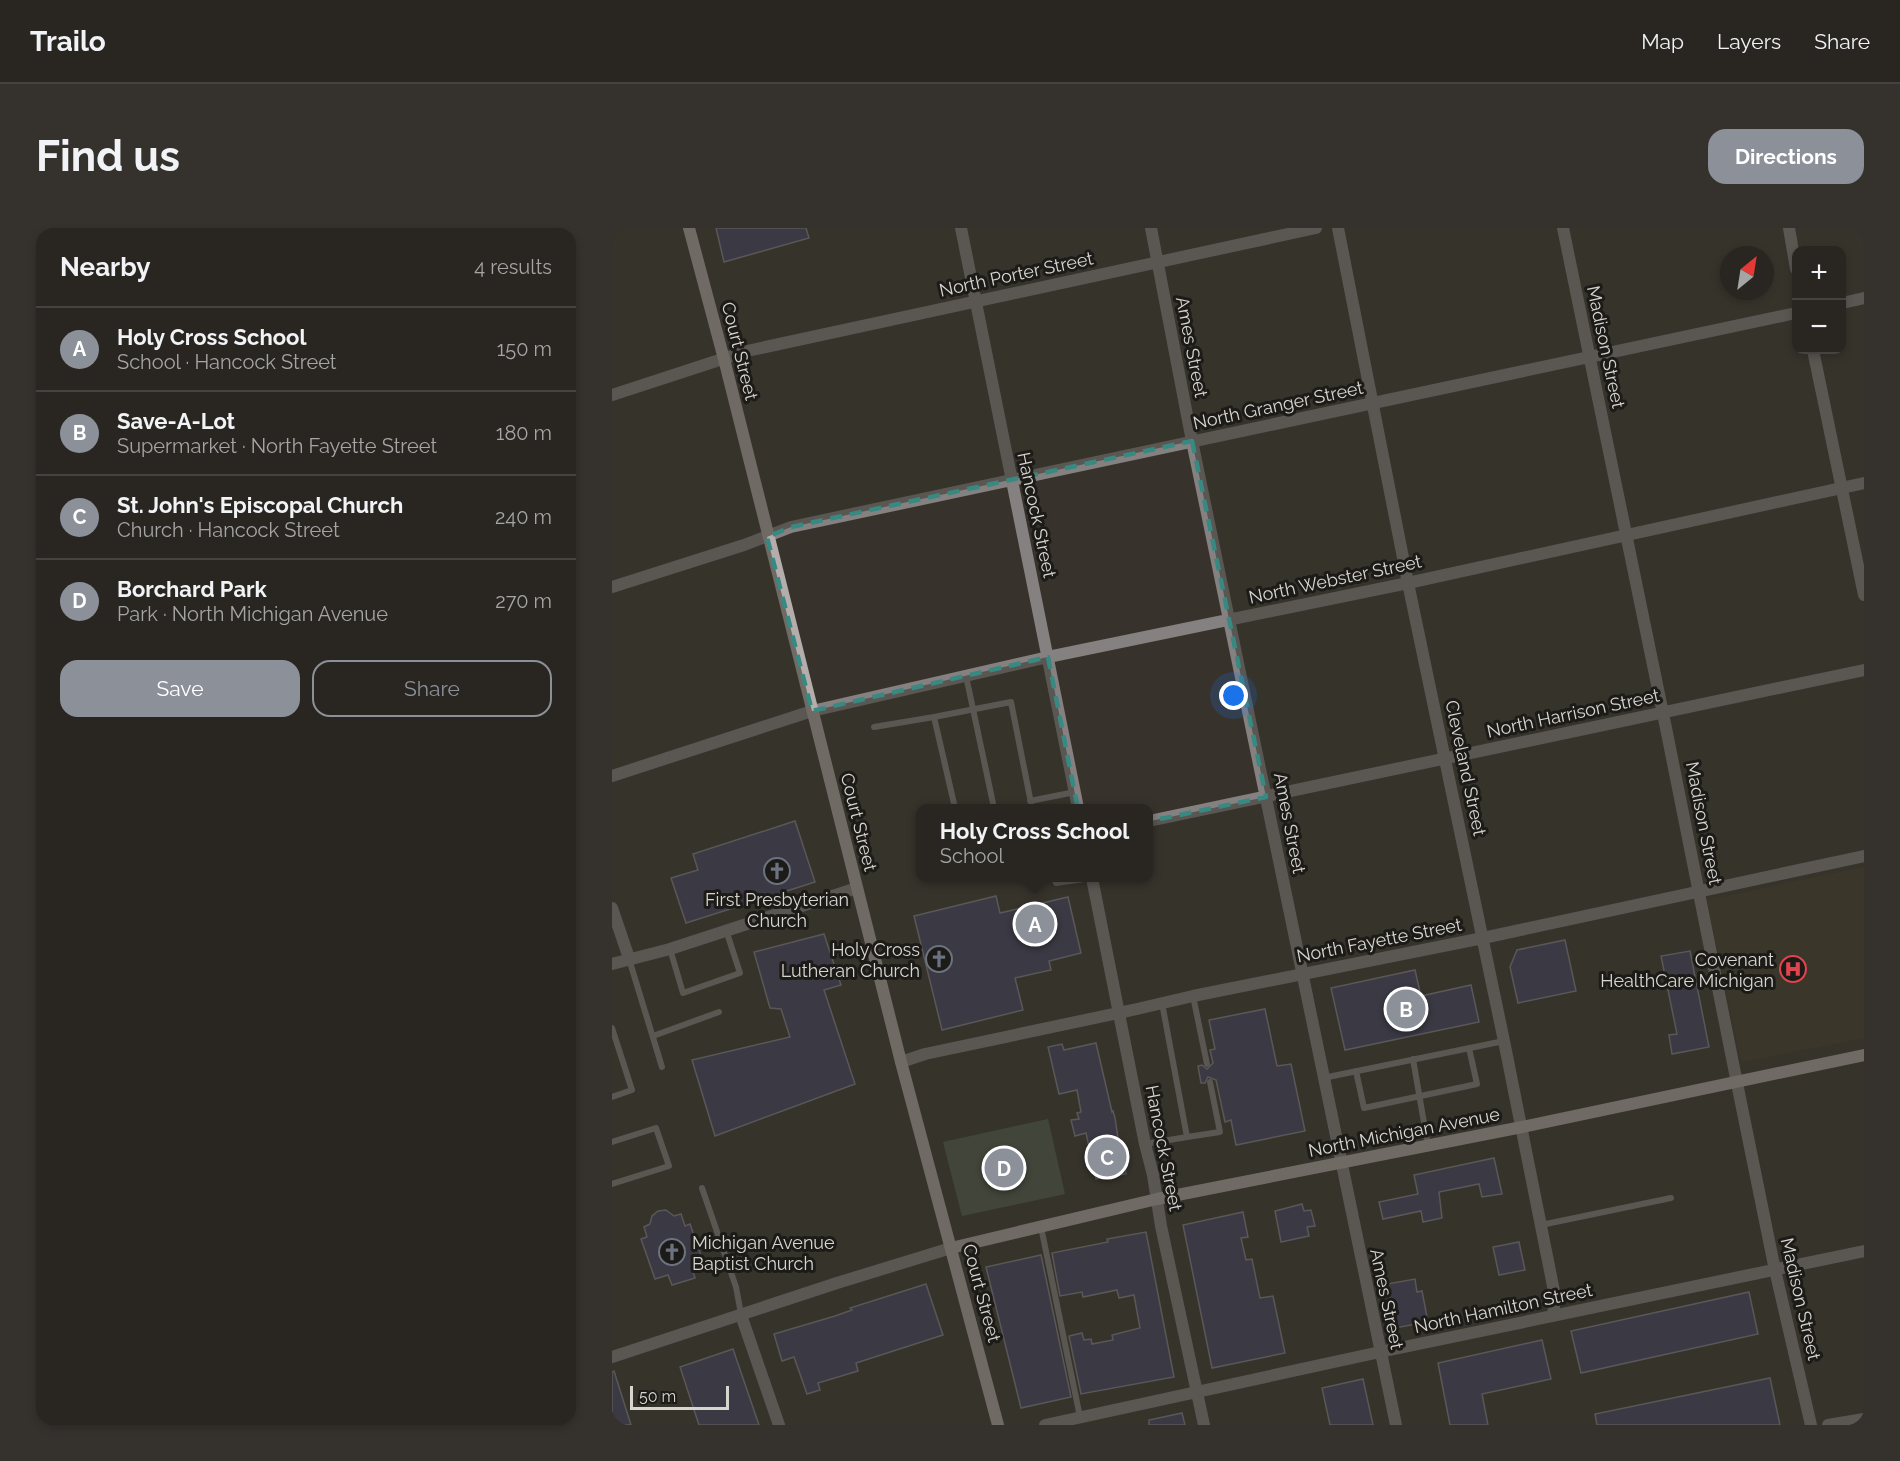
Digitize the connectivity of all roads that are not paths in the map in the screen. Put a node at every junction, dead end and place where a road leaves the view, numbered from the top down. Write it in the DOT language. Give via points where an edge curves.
graph roads {
  1 [pos="688,228"];
  2 [pos="961,228"];
  3 [pos="1151,228"];
  4 [pos="1316,228"];
  5 [pos="1338,228"];
  6 [pos="1563,228"];
  7 [pos="1789,228"];
  8 [pos="1793,246"];
  9 [pos="1158,262"];
  10 [pos="1864,298"];
  11 [pos="976,301"];
  12 [pos="1846,302"];
  13 [pos="1792,314"];
  14 [pos="1814,354"];
  15 [pos="1590,357"];
  16 [pos="724,359"];
  17 [pos="612,395"];
  18 [pos="1374,403"];
  19 [pos="1192,441"];
  20 [pos="1011,480"];
  21 [pos="1864,483"];
  22 [pos="1843,487"];
  23 [pos="1627,534"];
  24 [pos="767,537"];
  25 [pos="1408,583"];
  26 [pos="612,587"];
  27 [pos="1864,595"];
  28 [pos="1230,619"];
  29 [pos="1048,657"];
  30 [pos="1864,670"];
  31 [pos="966,676"];
  32 [pos="973,708"];
  33 [pos="813,711"];
  34 [pos="1663,712"];
  35 [pos="934,717"];
  36 [pos="874,727"];
  37 [pos="1446,759"];
  38 [pos="612,776"];
  39 [pos="1075,792"];
  40 [pos="1266,797"];
  41 [pos="954,804"];
  42 [pos="993,804"];
  43 [pos="1031,804"];
  44 [pos="1034,804"];
  45 [pos="1077,804"];
  46 [pos="1153,820"];
  47 [pos="1864,856"];
  48 [pos="1093,882"];
  49 [pos="857,888"];
  50 [pos="1699,891"];
  51 [pos="612,908"];
  52 [pos="726,930"];
  53 [pos="1483,938"];
  54 [pos="670,949"];
  55 [pos="629,958"];
  56 [pos="612,964"];
  57 [pos="1302,973"];
  58 [pos="1193,996"];
  59 [pos="1162,1003"];
  60 [pos="718,1012"];
  61 [pos="1120,1012"];
  62 [pos="612,1028"];
  63 [pos="653,1036"];
  64 [pos="1504,1041"];
  65 [pos="1469,1048"];
  66 [pos="1864,1055"];
  67 [pos="1413,1059"];
  68 [pos="901,1062"];
  69 [pos="1207,1064"];
  70 [pos="662,1067"];
  71 [pos="1356,1071"];
  72 [pos="1323,1078"];
  73 [pos="1736,1080"];
  74 [pos="1210,1082"];
  75 [pos="612,1097"];
  76 [pos="1420,1097"];
  77 [pos="1522,1127"];
  78 [pos="1187,1137"];
  79 [pos="612,1142"];
  80 [pos="1145,1144"];
  81 [pos="1428,1146"];
  82 [pos="1341,1163"];
  83 [pos="612,1184"];
  84 [pos="702,1188"];
  85 [pos="1671,1198"];
  86 [pos="1157,1199"];
  87 [pos="1540,1225"];
  88 [pos="1041,1227"];
  89 [pos="951,1248"];
  90 [pos="1864,1251"];
  91 [pos="1775,1270"];
  92 [pos="741,1315"];
  93 [pos="1553,1316"];
  94 [pos="1380,1352"];
  95 [pos="612,1357"];
  96 [pos="1197,1391"];
  97 [pos="1081,1418"];
  98 [pos="1864,1419"];
  99 [pos="779,1425"];
  100 [pos="998,1425"];
  101 [pos="1045,1425"];
  102 [pos="1204,1425"];
  103 [pos="1396,1425"];
  104 [pos="1811,1425"];
  105 [pos="1828,1425"];
  1 -- 16 [label="main road, Court Street"];
  2 -- 11 [label="street, Hancock Street"];
  3 -- 9 [label="street, Ames Street"];
  4 -- 9 [label="street, North Porter Street"];
  5 -- 18 [label="street, Cleveland Street"];
  6 -- 15 [label="street, Madison Street"];
  7 -- 8 [label="street"];
  9 -- 11 [label="street, North Porter Street"];
  9 -- 19 [label="street, Ames Street"];
  10 -- 12 [label="street"];
  11 -- 16 [label="street, North Porter Street"];
  11 -- 20 [label="street, Hancock Street"];
  13 -- 15 [label="street, North Granger Street"];
  14 -- 22 [label="street"];
  15 -- 18 [label="street, North Granger Street"];
  15 -- 23 [label="street, Madison Street"];
  16 -- 17 [label="street, North Porter Street"];
  16 -- 24 [label="main road, Court Street"];
  18 -- 19 [label="street, North Granger Street"];
  18 -- 25 [label="street, Cleveland Street"];
  19 -- 20 [label="street, North Granger Street"];
  19 -- 28 [label="street, Ames Street"];
  20 -- 24 [label="street, North Granger Street" via="791,527"];
  20 -- 29 [label="street, Hancock Street"];
  21 -- 22 [label="street, North Webster Street"];
  22 -- 23 [label="street, North Webster Street"];
  22 -- 27 [label="street"];
  23 -- 25 [label="street, North Webster Street"];
  23 -- 34 [label="street, Madison Street"];
  24 -- 26 [label="street, North Granger Street"];
  24 -- 33 [label="main road, Court Street"];
  25 -- 28 [label="street, North Webster Street"];
  25 -- 37 [label="street, Cleveland Street"];
  28 -- 29 [label="street, North Webster Street"];
  28 -- 40 [label="street, Ames Street"];
  29 -- 31 [label="street, North Webster Street"];
  29 -- 39 [label="street, Hancock Street"];
  30 -- 34 [label="street, North Harrison Street"];
  31 -- 32 [label="lane"];
  31 -- 33 [label="street, North Webster Street"];
  32 -- 35 [label="lane"];
  32 -- 42 [label="lane"];
  32 -- 43 [label="lane" via="1011,702"];
  33 -- 38 [label="street, North Webster Street"];
  33 -- 49 [label="main road, Court Street"];
  34 -- 37 [label="street, North Harrison Street"];
  34 -- 50 [label="street, Madison Street"];
  35 -- 36 [label="lane"];
  35 -- 41 [label="lane"];
  37 -- 40 [label="street, North Harrison Street"];
  37 -- 53 [label="street, Cleveland Street"];
  39 -- 44 [label="lane"];
  39 -- 45 [label="street, Hancock Street"];
  40 -- 46 [label="street, North Harrison Street"];
  40 -- 57 [label="street, Ames Street"];
  47 -- 50 [label="street, North Fayette Street"];
  48 -- 61 [label="street, Hancock Street"];
  49 -- 52 [label="street"];
  49 -- 68 [label="main road, Court Street"];
  50 -- 53 [label="street, North Fayette Street"];
  50 -- 73 [label="street, Madison Street"];
  51 -- 55 [label="street"];
  52 -- 54 [label="street"];
  52 -- 54 [label="lane" via="740,973 683,993"];
  53 -- 57 [label="street, North Fayette Street"];
  53 -- 64 [label="street, Cleveland Street"];
  54 -- 55 [label="street"];
  55 -- 56 [label="street"];
  55 -- 63 [label="lane"];
  57 -- 58 [label="street, North Fayette Street"];
  57 -- 72 [label="street, Ames Street"];
  58 -- 59 [label="street, North Fayette Street"];
  58 -- 69 [label="lane"];
  59 -- 61 [label="street, North Fayette Street"];
  59 -- 78 [label="lane"];
  60 -- 63 [label="lane"];
  61 -- 68 [label="street, North Fayette Street"];
  61 -- 80 [label="street, Hancock Street"];
  62 -- 75 [label="lane" via="632,1090"];
  63 -- 70 [label="lane"];
  64 -- 65 [label="lane"];
  64 -- 77 [label="street, Cleveland Street"];
  65 -- 67 [label="lane"];
  65 -- 76 [label="lane" via="1477,1084"];
  66 -- 73 [label="main road, North Michigan Avenue"];
  67 -- 71 [label="lane"];
  67 -- 76 [label="lane"];
  68 -- 89 [label="main road, Court Street"];
  71 -- 72 [label="lane"];
  71 -- 76 [label="lane" via="1364,1108"];
  72 -- 82 [label="street, Ames Street"];
  73 -- 77 [label="main road, North Michigan Avenue"];
  73 -- 91 [label="street, Madison Street"];
  74 -- 78 [label="lane" via="1220,1132"];
  76 -- 81 [label="lane"];
  77 -- 81 [label="main road, North Michigan Avenue"];
  77 -- 87 [label="street, Cleveland Street"];
  78 -- 80 [label="lane"];
  79 -- 83 [label="lane" via="656,1128 669,1166"];
  80 -- 86 [label="street, Hancock Street"];
  81 -- 82 [label="main road, North Michigan Avenue"];
  82 -- 86 [label="main road, North Michigan Avenue"];
  82 -- 94 [label="street, Ames Street"];
  84 -- 92 [label="lane" via="736,1287"];
  85 -- 87 [label="lane"];
  86 -- 88 [label="main road, North Michigan Avenue"];
  86 -- 96 [label="street, Hancock Street"];
  87 -- 93 [label="street, Cleveland Street" via="1555,1296"];
  88 -- 89 [label="main road, North Michigan Avenue"];
  88 -- 97 [label="lane"];
  89 -- 92 [label="street"];
  89 -- 100 [label="main road, Court Street"];
  90 -- 91 [label="street, North Hamilton Street"];
  91 -- 93 [label="street, North Hamilton Street"];
  91 -- 104 [label="street, Madison Street"];
  92 -- 95 [label="street"];
  92 -- 99 [label="street"];
  93 -- 94 [label="street, North Hamilton Street"];
  94 -- 96 [label="street, North Hamilton Street"];
  94 -- 103 [label="street, Ames Street"];
  96 -- 97 [label="street, North Hamilton Street"];
  96 -- 102 [label="street, Hancock Street"];
  97 -- 101 [label="street, North Hamilton Street"];
  98 -- 105 [label="street"];
}
